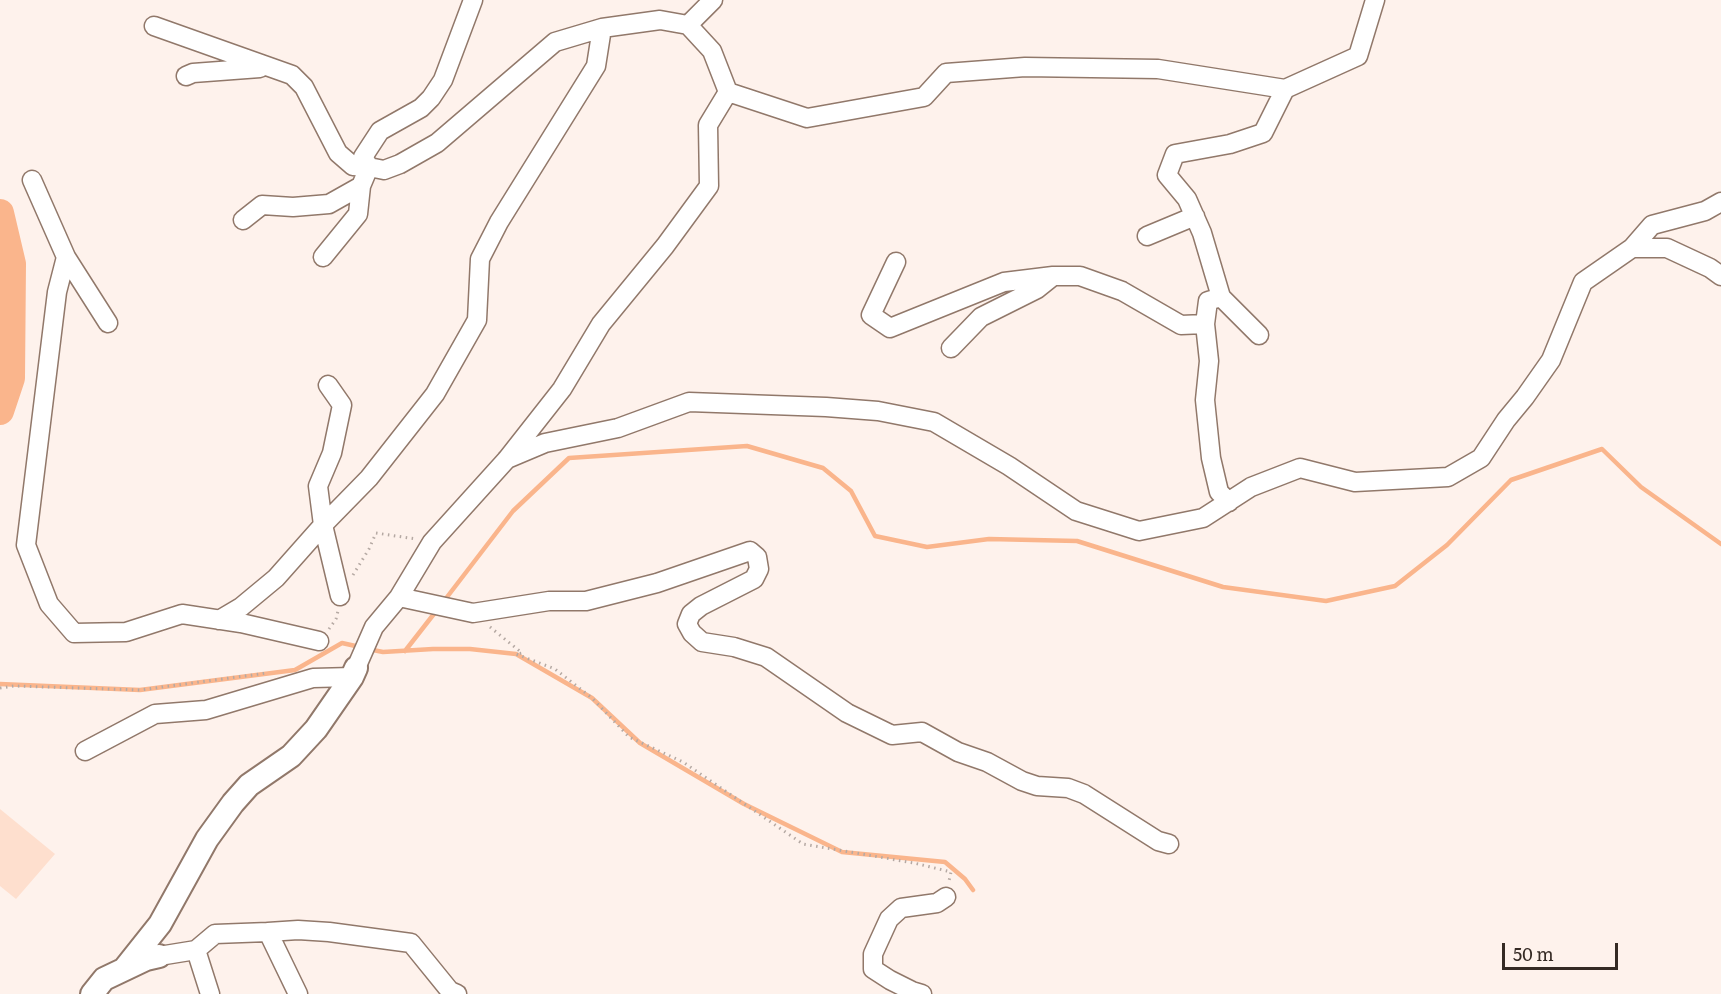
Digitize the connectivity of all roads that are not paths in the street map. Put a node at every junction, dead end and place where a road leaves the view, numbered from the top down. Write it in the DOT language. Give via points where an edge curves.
graph roads {
  1 [pos="473,0"];
  2 [pos="713,0"];
  3 [pos="1375,0"];
  4 [pos="688,25"];
  5 [pos="154,26"];
  6 [pos="602,28"];
  7 [pos="268,67"];
  8 [pos="186,76"];
  9 [pos="1285,89"];
  10 [pos="728,92"];
  11 [pos="369,167"];
  12 [pos="32,180"];
  13 [pos="361,186"];
  14 [pos="1721,202"];
  15 [pos="1195,216"];
  16 [pos="243,220"];
  17 [pos="1147,236"];
  18 [pos="1632,248"];
  19 [pos="66,257"];
  20 [pos="323,257"];
  21 [pos="896,262"];
  22 [pos="1053,276"];
  23 [pos="1721,276"];
  24 [pos="1221,297"];
  25 [pos="108,323"];
  26 [pos="1205,324"];
  27 [pos="1259,335"];
  28 [pos="951,348"];
  29 [pos="328,385"];
  30 [pos="507,459"];
  31 [pos="1229,502"];
  32 [pos="323,525"];
  33 [pos="340,596"];
  34 [pos="399,597"];
  35 [pos="219,620"];
  36 [pos="319,641"];
  37 [pos="354,672"];
  38 [pos="86,750"];
  39 [pos="1169,844"];
  40 [pos="946,897"];
  41 [pos="268,932"];
  42 [pos="196,950"];
  43 [pos="159,956"];
  44 [pos="125,968"];
  45 [pos="92,994"];
  46 [pos="210,994"];
  47 [pos="298,994"];
  48 [pos="457,994"];
  49 [pos="922,994"];
  1 -- 11 [label="street" via="443,80 421,108 380,131 363,157"];
  2 -- 4 [label="street"];
  3 -- 9 [label="street" via="1358,56"];
  4 -- 6 [label="street" via="660,20"];
  4 -- 10 [label="street" via="712,51"];
  5 -- 7 [label="street"];
  6 -- 11 [label="street" via="555,42 437,143 384,170"];
  6 -- 32 [label="street" via="596,66 480,259 477,320 435,394 369,478"];
  7 -- 8 [label="street"];
  7 -- 11 [label="street" via="292,75 304,87 338,153 353,166"];
  9 -- 10 [label="street" via="1158,69 1025,68 946,73 924,97 807,118"];
  9 -- 15 [label="street" via="1263,133 1230,144 1175,154 1167,175"];
  10 -- 30 [label="street" via="708,125 709,186 601,324 562,389"];
  11 -- 13 [label="street"];
  12 -- 19 [label="street"];
  13 -- 16 [label="street" via="329,204 262,205"];
  13 -- 20 [label="street" via="358,214"];
  14 -- 18 [label="street" via="1705,211 1652,225"];
  15 -- 17 [label="street"];
  15 -- 24 [label="street"];
  18 -- 23 [label="street" via="1667,248"];
  18 -- 31 [label="street" via="1583,282 1551,360 1481,458 1448,477 1366,482 1299,468 1251,487"];
  19 -- 25 [label="street"];
  19 -- 35 [label="street" via="57,292 26,545 49,604 75,633 126,632 182,614"];
  21 -- 22 [label="street" via="871,315 891,328 1004,282"];
  22 -- 26 [label="street" via="1080,276 1122,291 1182,325"];
  22 -- 28 [label="street" via="1037,289 981,317"];
  24 -- 26 [label="street" via="1208,301"];
  24 -- 27 [label="street"];
  26 -- 31 [label="street" via="1209,361 1205,400 1211,458 1220,492"];
  29 -- 32 [label="street" via="342,405 332,453 318,486"];
  30 -- 31 [label="street" via="545,443 618,428 689,402 826,406 934,422 1076,511 1139,531 1203,518"];
  30 -- 34 [label="street" via="432,542"];
  32 -- 33 [label="street"];
  32 -- 35 [label="street" via="276,578 242,607"];
  34 -- 37 [label="street" via="374,627"];
  34 -- 39 [label="street" via="473,613 549,601 586,601 657,583 750,551 757,557 759,569 754,579 691,614 687,624 702,642 766,657 847,713 892,735 922,732 1022,781 1084,794"];
  35 -- 36 [label="street"];
  37 -- 38 [label="street" via="313,678 206,711 155,714"];
  37 -- 44 [label="street" via="316,729 291,756 249,785 233,803 207,839 160,924"];
  40 -- 49 [label="street" via="937,903 901,908 889,919 873,954 873,969"];
  41 -- 42 [label="street" via="215,934"];
  41 -- 47 [label="street"];
  41 -- 48 [label="street" via="329,932 411,943 450,991"];
  42 -- 43 [label="street"];
  42 -- 46 [label="street"];
  43 -- 44 [label="street"];
  44 -- 45 [label="street" via="104,979"];
}
